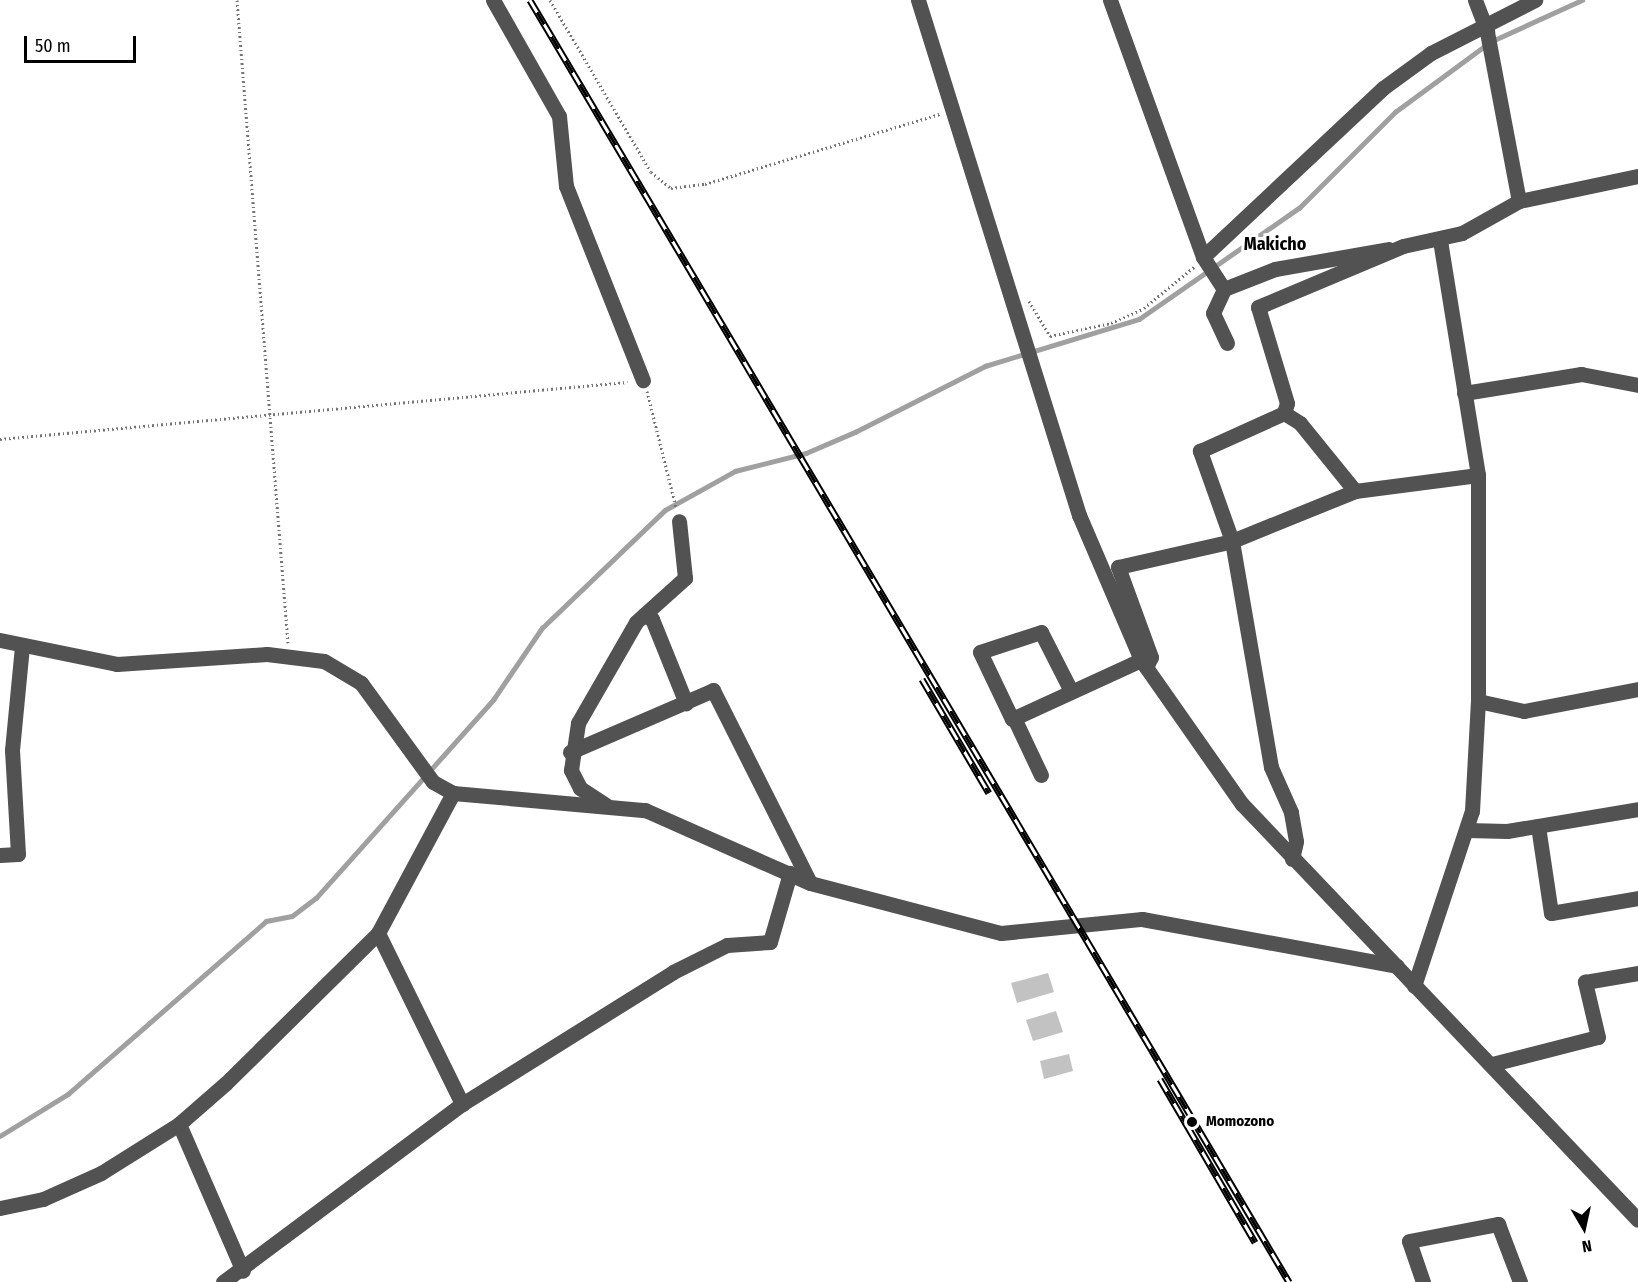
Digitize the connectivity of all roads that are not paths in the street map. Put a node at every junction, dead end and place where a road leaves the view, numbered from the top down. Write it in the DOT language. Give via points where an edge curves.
graph roads {
  1 [pos="494,0"];
  2 [pos="918,0"];
  3 [pos="1110,0"];
  4 [pos="1475,0"];
  5 [pos="1535,0"];
  6 [pos="1486,27"];
  7 [pos="1638,176"];
  8 [pos="1519,201"];
  9 [pos="1440,240"];
  10 [pos="1402,246"];
  11 [pos="1205,259"];
  12 [pos="1223,287"];
  13 [pos="1227,342"];
  14 [pos="643,380"];
  15 [pos="1638,385"];
  16 [pos="1464,393"];
  17 [pos="1284,412"];
  18 [pos="1478,475"];
  19 [pos="1355,491"];
  20 [pos="679,520"];
  21 [pos="1232,541"];
  22 [pos="644,615"];
  23 [pos="0,640"];
  24 [pos="22,646"];
  25 [pos="1144,664"];
  26 [pos="1638,689"];
  27 [pos="1071,691"];
  28 [pos="1478,701"];
  29 [pos="686,703"];
  30 [pos="1014,718"];
  31 [pos="570,752"];
  32 [pos="1041,775"];
  33 [pos="453,793"];
  34 [pos="606,805"];
  35 [pos="1638,809"];
  36 [pos="1538,826"];
  37 [pos="1467,830"];
  38 [pos="0,855"];
  39 [pos="1292,859"];
  40 [pos="790,873"];
  41 [pos="810,883"];
  42 [pos="1638,898"];
  43 [pos="378,933"];
  44 [pos="1397,966"];
  45 [pos="1638,973"];
  46 [pos="1414,986"];
  47 [pos="1492,1064"];
  48 [pos="462,1104"];
  49 [pos="179,1124"];
  50 [pos="0,1208"];
  51 [pos="1638,1220"];
  52 [pos="244,1275"];
  53 [pos="223,1282"];
  54 [pos="1423,1282"];
  55 [pos="1520,1282"];
  1 -- 14 [label="street" via="559,116 566,186"];
  2 -- 25 [label="street" via="1098,569"];
  3 -- 11 [label="street"];
  4 -- 6 [label="street"];
  5 -- 6 [label="street"];
  6 -- 8 [label="street" via="1491,76"];
  6 -- 11 [label="street" via="1383,88"];
  7 -- 8 [label="street"];
  8 -- 9 [label="street" via="1485,223"];
  9 -- 10 [label="street"];
  9 -- 16 [label="street"];
  10 -- 12 [label="street" via="1275,269"];
  10 -- 17 [label="street" via="1358,268 1262,302 1257,313 1287,403"];
  11 -- 12 [label="street"];
  12 -- 13 [label="street" via="1213,313"];
  15 -- 16 [label="street" via="1581,374"];
  16 -- 18 [label="street"];
  17 -- 19 [label="street" via="1300,423"];
  17 -- 21 [label="street" via="1200,451"];
  18 -- 19 [label="street"];
  18 -- 28 [label="street"];
  19 -- 21 [label="street"];
  20 -- 22 [label="street" via="686,578"];
  21 -- 25 [label="street" via="1118,567 1151,657"];
  21 -- 39 [label="street" via="1271,766 1291,812 1296,841"];
  22 -- 29 [label="street" via="652,619"];
  22 -- 31 [label="street" via="578,723"];
  23 -- 24 [label="street"];
  24 -- 33 [label="street" via="117,664 289,654 324,662 361,683 434,782"];
  24 -- 38 [label="street" via="12,750 18,854"];
  25 -- 27 [label="street"];
  25 -- 39 [label="street" via="1242,804"];
  26 -- 28 [label="street" via="1524,711"];
  27 -- 30 [label="street"];
  27 -- 30 [label="street" via="1041,632 980,652"];
  28 -- 37 [label="street"];
  29 -- 31 [label="street"];
  29 -- 41 [label="street" via="713,690 783,821"];
  30 -- 32 [label="street"];
  31 -- 34 [label="street" via="568,763 580,788"];
  33 -- 34 [label="street"];
  33 -- 43 [label="street"];
  34 -- 40 [label="street" via="662,815"];
  35 -- 36 [label="street"];
  36 -- 37 [label="street"];
  36 -- 42 [label="street" via="1551,913"];
  37 -- 46 [label="street"];
  39 -- 44 [label="street"];
  40 -- 41 [label="street"];
  40 -- 48 [label="street" via="771,942 737,943 693,960"];
  41 -- 44 [label="street" via="1015,935 1142,919"];
  43 -- 48 [label="street"];
  43 -- 49 [label="street"];
  44 -- 46 [label="street"];
  45 -- 47 [label="street" via="1585,982 1598,1037"];
  46 -- 47 [label="street"];
  47 -- 51 [label="street"];
  48 -- 52 [label="street"];
  49 -- 50 [label="street" via="102,1173 43,1199"];
  49 -- 52 [label="street"];
  52 -- 53 [label="street"];
  54 -- 55 [label="street" via="1409,1241 1498,1224"];
}
